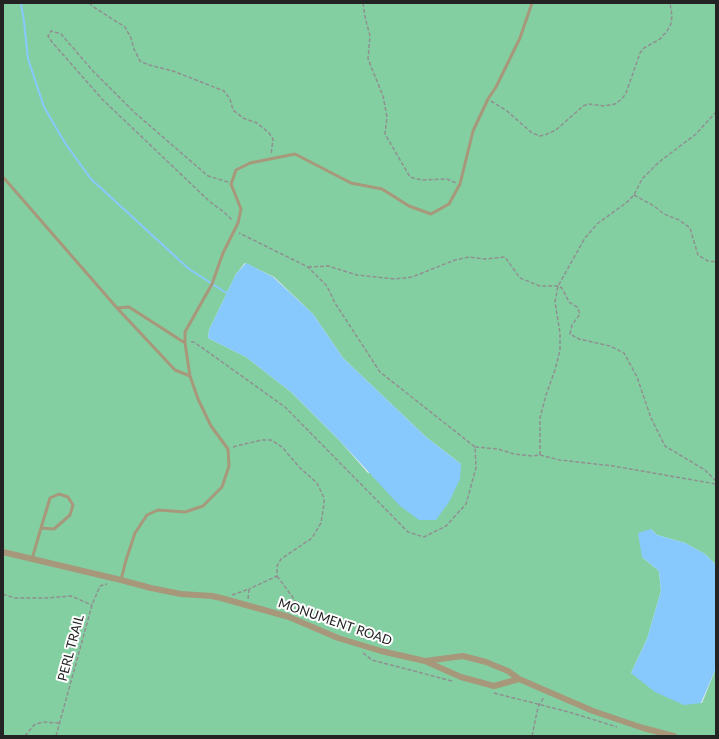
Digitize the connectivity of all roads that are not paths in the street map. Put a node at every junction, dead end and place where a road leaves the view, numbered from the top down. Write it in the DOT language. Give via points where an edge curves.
graph roads {
  1 [pos="532,3"];
  2 [pos="3,177"];
  3 [pos="117,308"];
  4 [pos="185,343"];
  5 [pos="190,376"];
  6 [pos="41,528"];
  7 [pos="3,552"];
  8 [pos="32,559"];
  9 [pos="121,580"];
  10 [pos="425,661"];
  11 [pos="519,679"];
  12 [pos="674,736"];
  1 -- 4 [label="lane" via="520,38 473,131 460,184 449,204 431,214 409,206 382,189 351,183 295,154 250,163 236,170 231,184 240,209 237,225 212,284 185,332"];
  2 -- 3 [label="lane"];
  3 -- 4 [label="lane" via="128,307"];
  3 -- 5 [label="lane" via="175,370"];
  4 -- 5 [label="lane"];
  5 -- 9 [label="lane" via="211,426 228,449 229,466 222,487 203,506 185,512 158,510 147,514 135,533"];
  6 -- 6 [label="lane" via="50,498 59,494 68,497 73,505 70,515 54,529"];
  6 -- 8 [label="lane"];
  7 -- 8 [label="street, MONUMENT ROAD"];
  8 -- 9 [label="street, MONUMENT ROAD"];
  9 -- 10 [label="street, MONUMENT ROAD" via="181,594 221,598 289,617 338,638"];
  10 -- 11 [label="street" via="463,656 508,671"];
  10 -- 11 [label="street, MONUMENT ROAD" via="461,677 494,686"];
  11 -- 12 [label="street" via="593,711"];
}
